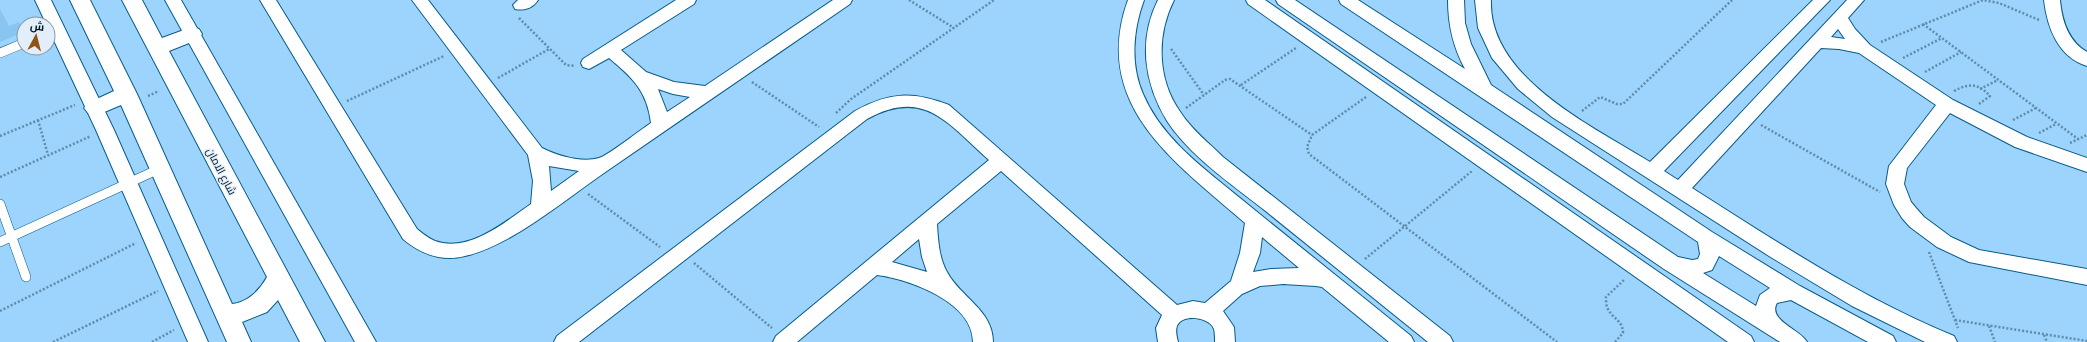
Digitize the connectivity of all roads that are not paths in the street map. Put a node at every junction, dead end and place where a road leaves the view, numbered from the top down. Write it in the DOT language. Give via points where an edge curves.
graph roads {
  1 [pos="44,0"];
  2 [pos="80,0"];
  3 [pos="132,0"];
  4 [pos="173,0"];
  5 [pos="268,0"];
  6 [pos="420,0"];
  7 [pos="688,0"];
  8 [pos="844,0"];
  9 [pos="1136,0"];
  10 [pos="1166,0"];
  11 [pos="1254,0"];
  12 [pos="1284,0"];
  13 [pos="1347,0"];
  14 [pos="1456,0"];
  15 [pos="1483,0"];
  16 [pos="1822,0"];
  17 [pos="1856,0"];
  18 [pos="2052,0"];
  19 [pos="49,16"];
  20 [pos="1839,17"];
  21 [pos="1312,19"];
  22 [pos="192,34"];
  23 [pos="1302,34"];
  24 [pos="56,36"];
  25 [pos="1815,42"];
  26 [pos="16,46"];
  27 [pos="158,48"];
  28 [pos="1864,49"];
  29 [pos="610,50"];
  30 [pos="0,53"];
  31 [pos="2087,60"];
  32 [pos="589,63"];
  33 [pos="642,77"];
  34 [pos="1487,91"];
  35 [pos="709,93"];
  36 [pos="129,99"];
  37 [pos="1944,102"];
  38 [pos="93,103"];
  39 [pos="660,127"];
  40 [pos="536,153"];
  41 [pos="1001,160"];
  42 [pos="605,164"];
  43 [pos="2087,165"];
  44 [pos="159,169"];
  45 [pos="1652,172"];
  46 [pos="128,183"];
  47 [pos="1679,190"];
  48 [pos="0,204"];
  49 [pos="539,209"];
  50 [pos="1255,220"];
  51 [pos="928,221"];
  52 [pos="12,237"];
  53 [pos="1705,237"];
  54 [pos="0,242"];
  55 [pos="1671,264"];
  56 [pos="874,266"];
  57 [pos="26,277"];
  58 [pos="2087,277"];
  59 [pos="278,278"];
  60 [pos="1328,280"];
  61 [pos="1239,286"];
  62 [pos="1793,292"];
  63 [pos="951,294"];
  64 [pos="1209,312"];
  65 [pos="226,315"];
  66 [pos="1175,315"];
  67 [pos="1775,328"];
  68 [pos="1953,336"];
  69 [pos="785,341"];
  70 [pos="198,342"];
  71 [pos="239,342"];
  72 [pos="313,342"];
  73 [pos="366,342"];
  74 [pos="564,342"];
  75 [pos="983,342"];
  76 [pos="1168,342"];
  77 [pos="1225,342"];
  78 [pos="1404,342"];
  79 [pos="1443,342"];
  80 [pos="1744,342"];
  81 [pos="1796,342"];
  82 [pos="1886,342"];
  1 -- 19 [label="street"];
  2 -- 36 [label="street"];
  3 -- 27 [label="street, شارع الامان"];
  4 -- 22 [label="street"];
  5 -- 49 [label="street" via="410,234 426,246 442,250 464,249 484,244"];
  6 -- 40 [label="street"];
  7 -- 29 [label="street"];
  8 -- 35 [label="street"];
  9 -- 50 [label="street" via="1126,33 1127,68 1140,104 1164,140 1199,174"];
  10 -- 79 [label="street" via="1160,9 1153,37 1154,68 1165,100 1186,132 1217,162"];
  11 -- 23 [label="street"];
  12 -- 21 [label="street"];
  13 -- 34 [label="street"];
  14 -- 34 [label="street" via="1455,16 1460,40 1470,65"];
  15 -- 45 [label="street" via="1483,18 1488,34 1496,52 1509,69 1525,85 1571,120"];
  16 -- 45 [label="street"];
  17 -- 20 [label="street"];
  18 -- 31 [label="street" via="2057,28 2065,44"];
  20 -- 25 [label="street"];
  20 -- 28 [label="street"];
  21 -- 23 [label="street"];
  21 -- 55 [label="street"];
  22 -- 27 [label="street"];
  22 -- 73 [label="street"];
  23 -- 80 [label="street"];
  24 -- 38 [label="street"];
  25 -- 28 [label="street" via="1839,43"];
  25 -- 47 [label="street"];
  26 -- 30 [label="lane"];
  27 -- 59 [label="street, شارع الامان"];
  28 -- 37 [label="street"];
  29 -- 32 [label="street"];
  29 -- 33 [label="street"];
  33 -- 35 [label="street" via="673,88"];
  33 -- 39 [label="street" via="656,100"];
  34 -- 53 [label="street"];
  35 -- 39 [label="street"];
  36 -- 38 [label="street"];
  36 -- 44 [label="street"];
  37 -- 43 [label="street" via="1994,129"];
  37 -- 58 [label="street" via="1898,166 1895,184 1903,205 1917,222 1944,242 1976,258"];
  38 -- 46 [label="street"];
  39 -- 42 [label="street"];
  40 -- 42 [label="street" via="567,164"];
  40 -- 49 [label="street" via="544,179"];
  41 -- 51 [label="street"];
  41 -- 66 [label="street"];
  41 -- 74 [label="street" via="943,109 928,102 892,101 875,106"];
  42 -- 49 [label="street"];
  44 -- 46 [label="lane"];
  44 -- 65 [label="street"];
  45 -- 47 [label="street"];
  46 -- 52 [label="lane"];
  46 -- 70 [label="street"];
  47 -- 68 [label="street" via="1848,295 1882,313"];
  48 -- 52 [label="lane"];
  50 -- 60 [label="street"];
  50 -- 61 [label="street" via="1250,253"];
  51 -- 56 [label="street"];
  51 -- 63 [label="street" via="928,241 932,259"];
  52 -- 54 [label="lane"];
  52 -- 57 [label="lane"];
  53 -- 55 [label="street" via="1711,256 1706,264 1697,268 1684,268"];
  53 -- 62 [label="street"];
  55 -- 67 [label="street"];
  56 -- 63 [label="street" via="916,275 935,283"];
  56 -- 69 [label="street"];
  59 -- 65 [label="street" via="264,302 247,311"];
  59 -- 72 [label="street, شارع الامان"];
  60 -- 61 [label="street" via="1281,276 1259,279"];
  60 -- 78 [label="street"];
  61 -- 64 [label="street"];
  62 -- 67 [label="street" via="1772,294 1767,301 1765,309"];
  62 -- 82 [label="street"];
  63 -- 75 [label="street" via="980,323"];
  64 -- 66 [label="street" via="1187,309"];
  64 -- 77 [label="street" via="1225,330"];
  65 -- 71 [label="street"];
  66 -- 76 [label="street" via="1166,329"];
  67 -- 81 [label="street"];
}
